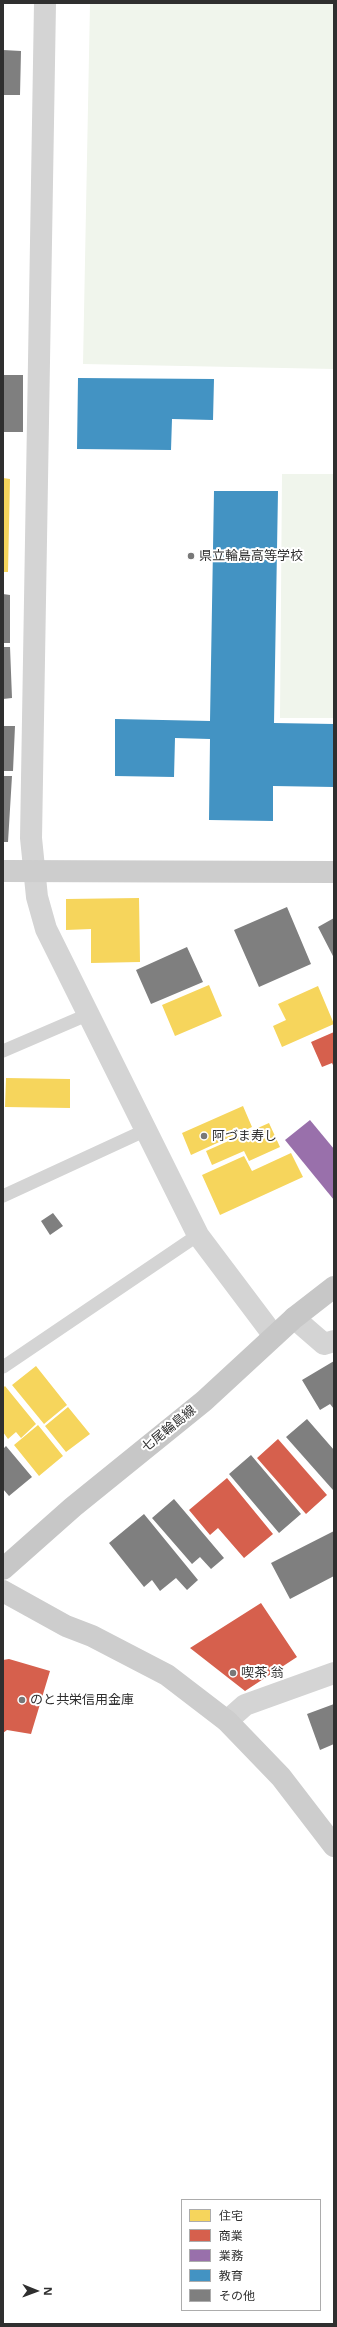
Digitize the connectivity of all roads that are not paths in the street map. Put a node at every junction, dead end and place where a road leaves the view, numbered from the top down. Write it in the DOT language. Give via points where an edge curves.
graph roads {
  1 [pos="45,3"];
  2 [pos="3,871"];
  3 [pos="33,871"];
  4 [pos="334,872"];
  5 [pos="88,1014"];
  6 [pos="3,1051"];
  7 [pos="146,1130"];
  8 [pos="3,1196"];
  9 [pos="198,1235"];
  10 [pos="334,1287"];
  11 [pos="294,1318"];
  12 [pos="274,1336"];
  13 [pos="334,1341"];
  14 [pos="3,1367"];
  15 [pos="3,1569"];
  16 [pos="3,1591"];
  17 [pos="334,1673"];
  18 [pos="227,1721"];
  19 [pos="334,1846"];
  1 -- 3 [label="street" via="30,838"];
  2 -- 3 [label="street"];
  3 -- 4 [label="street"];
  3 -- 5 [label="street" via="46,929"];
  5 -- 6 [label="lane"];
  5 -- 7 [label="street"];
  7 -- 8 [label="lane"];
  7 -- 9 [label="street"];
  9 -- 12 [label="street"];
  9 -- 14 [label="lane"];
  10 -- 11 [label="main road, 七尾輪島線"];
  11 -- 12 [label="main road, 七尾輪島線"];
  11 -- 13 [label="street" via="324,1344"];
  12 -- 15 [label="main road, 七尾輪島線" via="204,1401 73,1507"];
  16 -- 18 [label="street" via="66,1626 92,1636 167,1676"];
  17 -- 18 [label="street" via="245,1705"];
  18 -- 19 [label="street" via="281,1777"];
}
